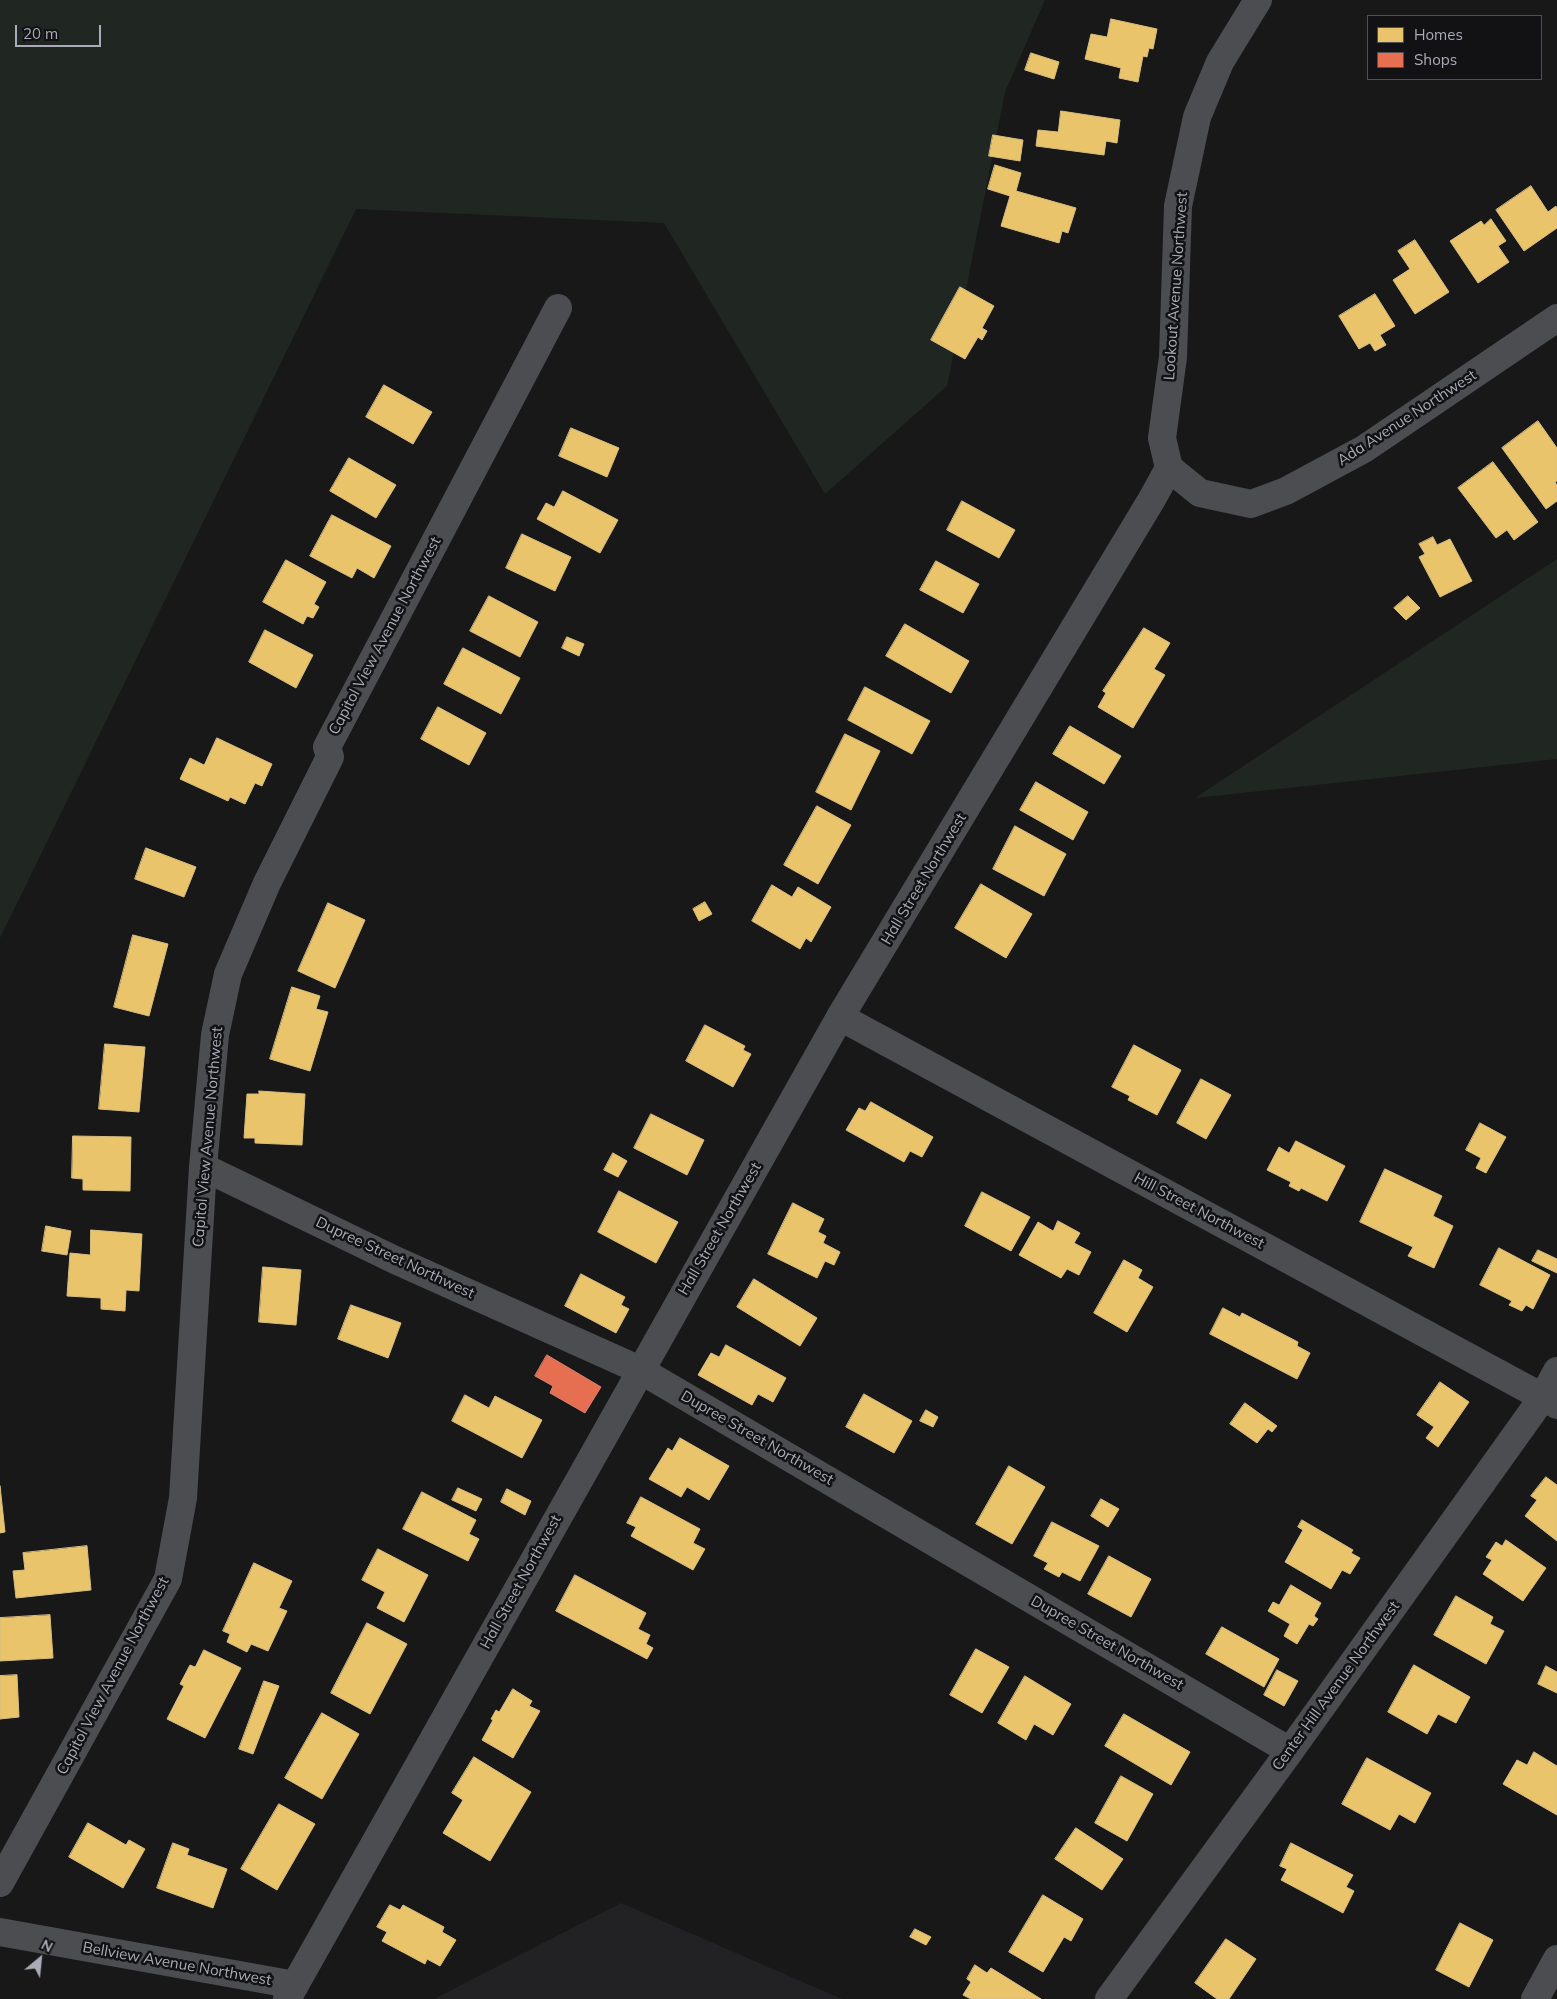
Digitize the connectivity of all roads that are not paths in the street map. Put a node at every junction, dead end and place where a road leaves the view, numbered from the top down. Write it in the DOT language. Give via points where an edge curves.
graph roads {
  1 [pos="1258,0"];
  2 [pos="558,308"];
  3 [pos="1557,318"];
  4 [pos="1169,468"];
  5 [pos="840,1017"];
  6 [pos="203,1167"];
  7 [pos="640,1370"];
  8 [pos="1557,1370"];
  9 [pos="1550,1401"];
  10 [pos="1290,1751"];
  11 [pos="0,1883"];
  12 [pos="0,1932"];
  13 [pos="1557,1959"];
  14 [pos="291,1992"];
  15 [pos="1109,1999"];
  16 [pos="1535,1999"];
  1 -- 4 [label="street, Lookout Avenue Northwest" via="1220,62 1197,117 1178,206 1173,357 1162,438"];
  2 -- 6 [label="street, Capitol View Avenue Northwest" via="327,747 330,758 267,883 228,974 215,1035"];
  3 -- 4 [label="street, Ada Avenue Northwest" via="1364,449 1286,491 1251,504 1200,493"];
  4 -- 5 [label="street, Hall Street Northwest"];
  5 -- 7 [label="street, Hall Street Northwest"];
  5 -- 9 [label="street, Hill Street Northwest"];
  6 -- 7 [label="street, Dupree Street Northwest" via="395,1260"];
  6 -- 11 [label="street, Capitol View Avenue Northwest" via="183,1498 168,1579"];
  7 -- 10 [label="street, Dupree Street Northwest"];
  7 -- 14 [label="street, Hall Street Northwest"];
  8 -- 9 [label="street, Center Hill Avenue Northwest"];
  9 -- 10 [label="street, Center Hill Avenue Northwest"];
  10 -- 15 [label="street, Center Hill Avenue Northwest"];
  12 -- 14 [label="street, Bellview Avenue Northwest"];
  13 -- 16 [label="street"];
}
